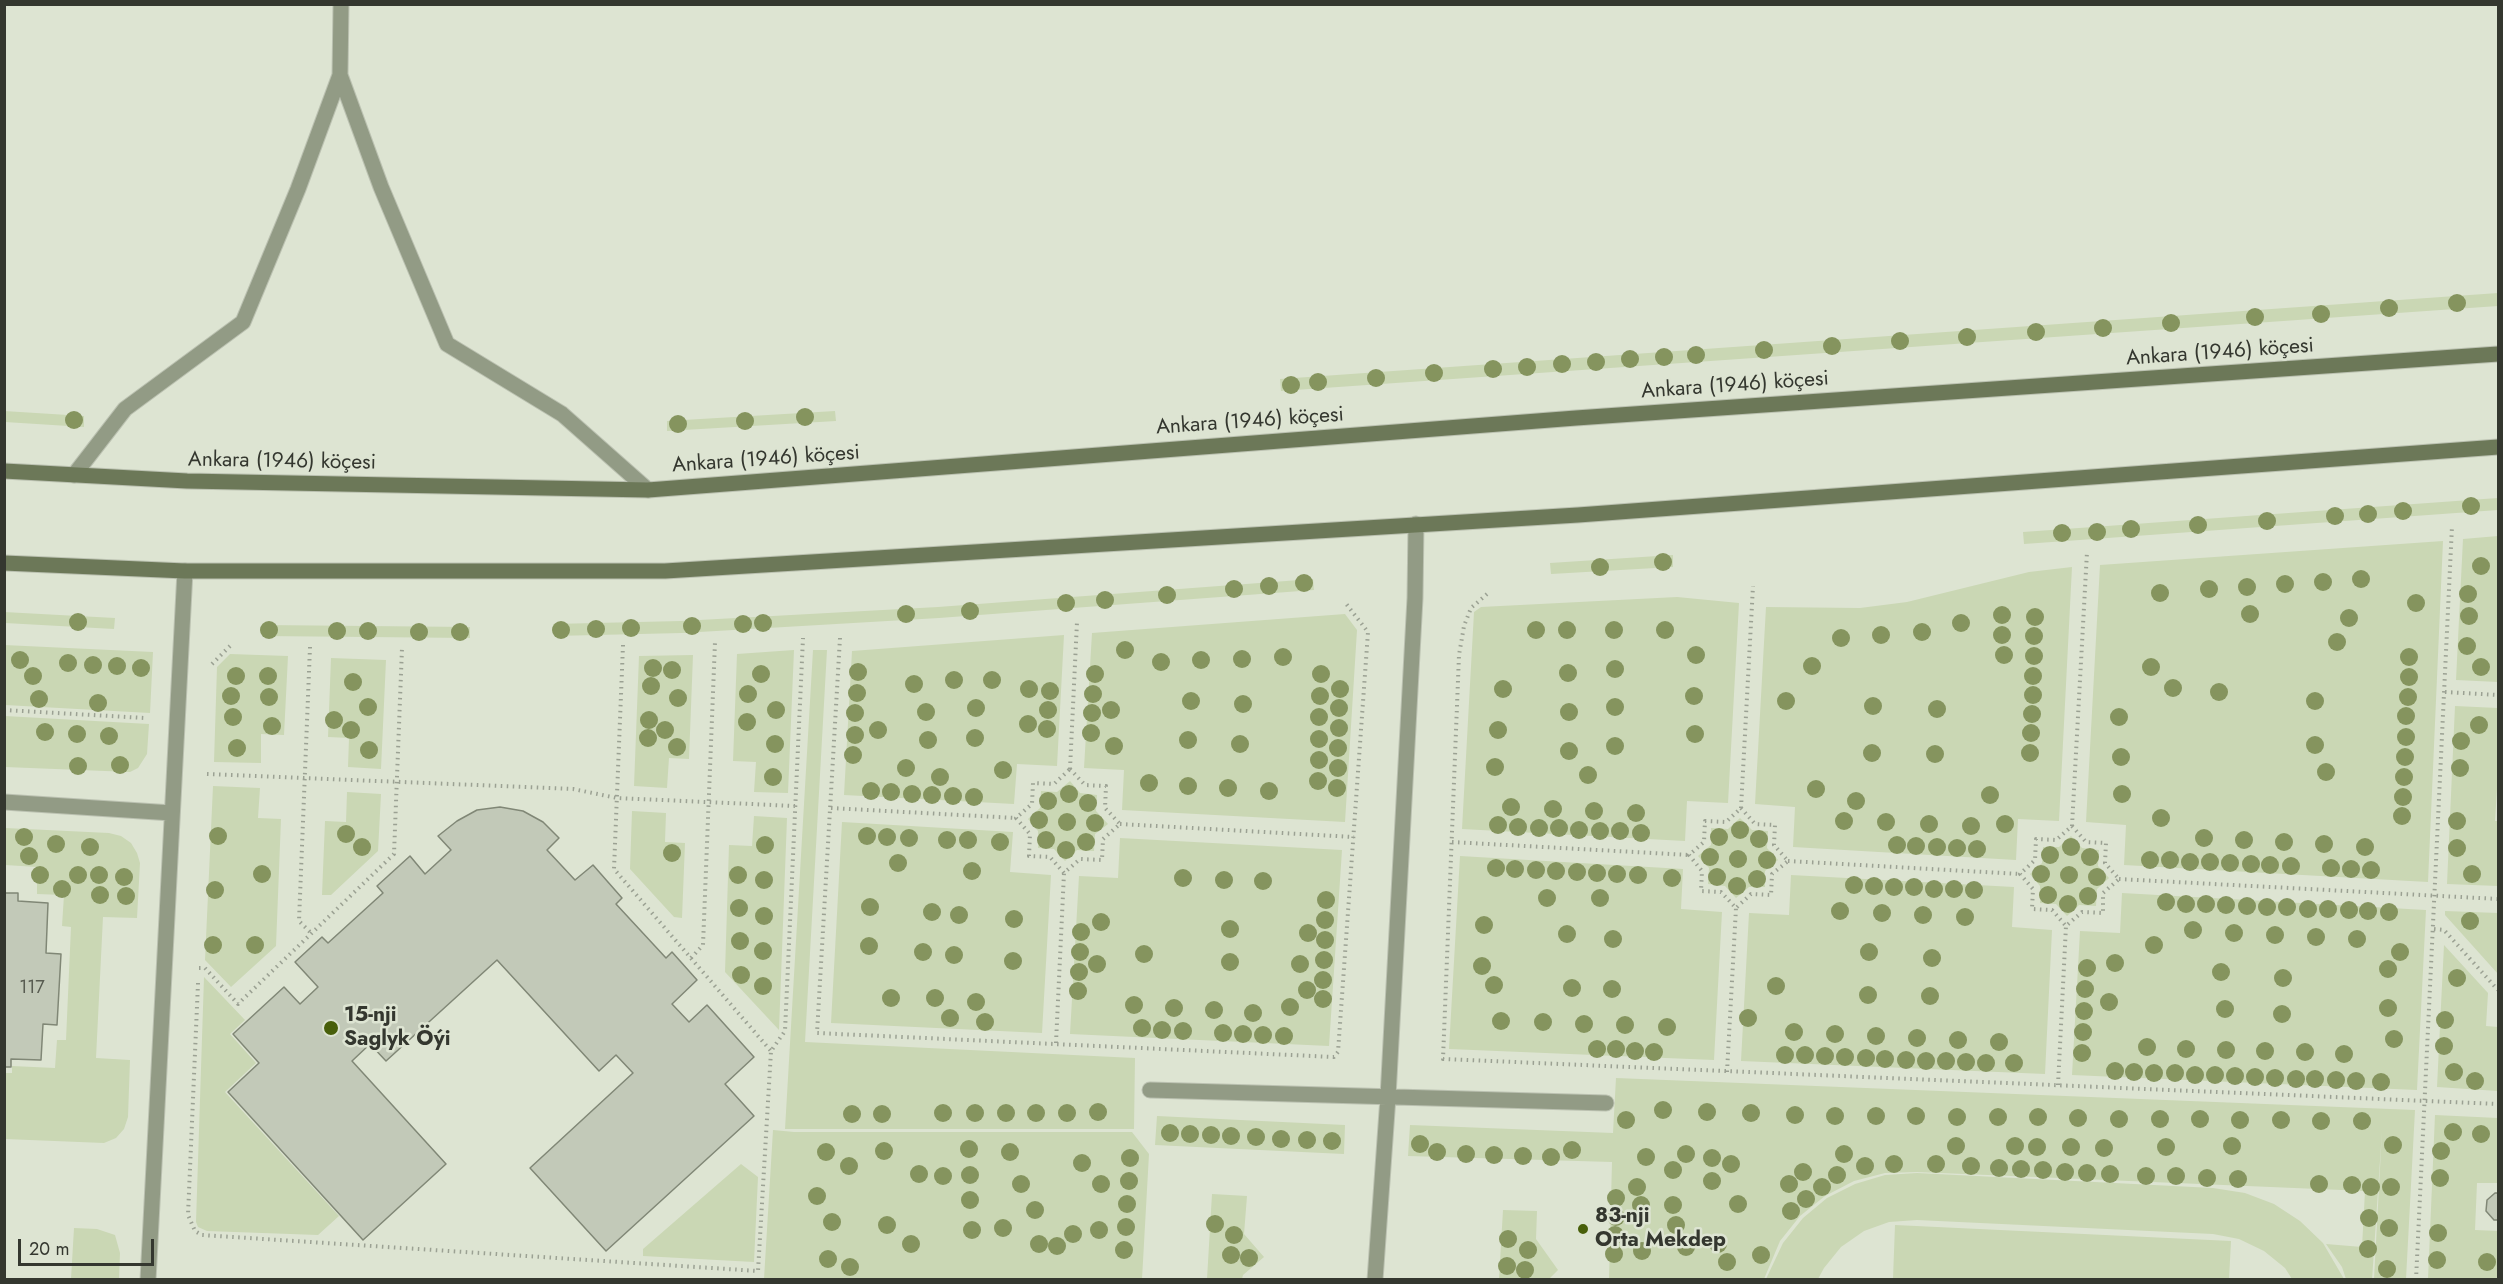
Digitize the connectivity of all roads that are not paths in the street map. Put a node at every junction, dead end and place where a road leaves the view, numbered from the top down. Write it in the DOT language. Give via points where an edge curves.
graph roads {
  1 [pos="341,4"];
  2 [pos="340,75"];
  3 [pos="2499,354"];
  4 [pos="2499,447"];
  5 [pos="4,471"];
  6 [pos="74,475"];
  7 [pos="648,490"];
  8 [pos="1416,524"];
  9 [pos="4,563"];
  10 [pos="185,571"];
  11 [pos="4,802"];
  12 [pos="172,813"];
  13 [pos="1150,1090"];
  14 [pos="1388,1097"];
  15 [pos="1606,1103"];
  16 [pos="148,1280"];
  17 [pos="1375,1280"];
  1 -- 2 [label="street"];
  2 -- 6 [label="street" via="243,322 125,410"];
  2 -- 7 [label="street" via="381,187 447,344 562,414"];
  3 -- 7 [label="main road, Ankara (1946) köçesi" via="1588,417"];
  4 -- 8 [label="main road"];
  5 -- 6 [label="main road, Ankara (1946) köçesi"];
  6 -- 7 [label="main road, Ankara (1946) köçesi" via="187,481"];
  8 -- 10 [label="main road" via="666,571"];
  8 -- 14 [label="street"];
  9 -- 10 [label="main road"];
  10 -- 12 [label="street"];
  11 -- 12 [label="street"];
  12 -- 16 [label="street"];
  13 -- 14 [label="street"];
  14 -- 15 [label="street"];
  14 -- 17 [label="street"];
}
